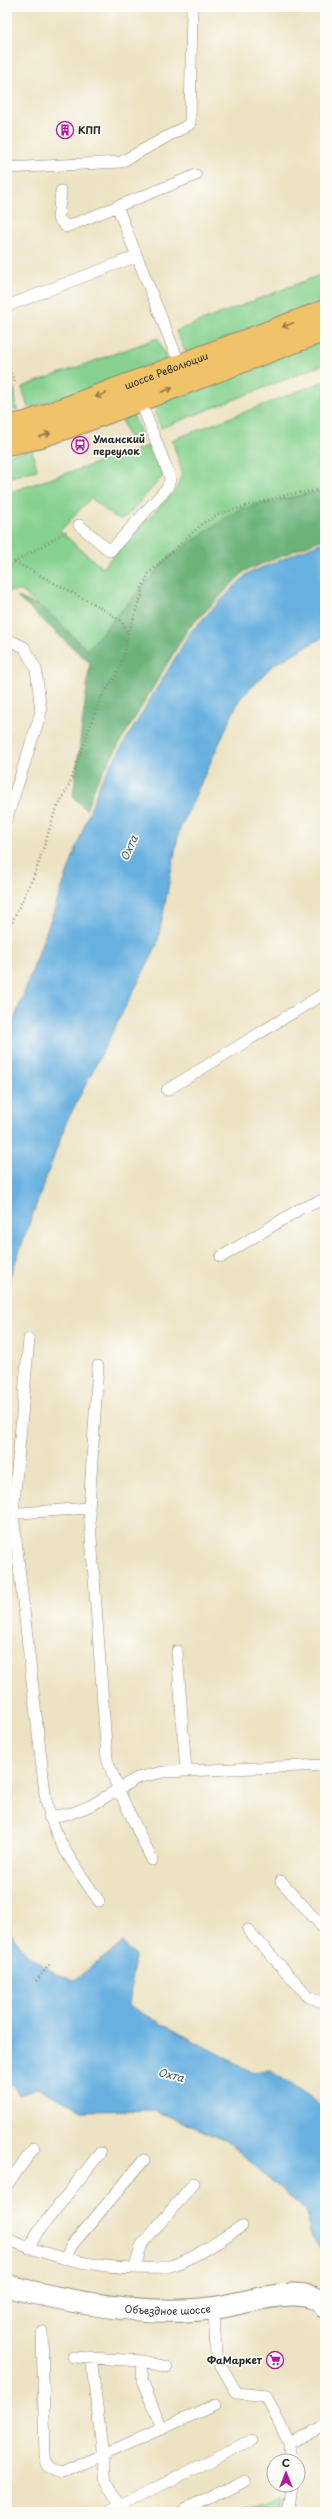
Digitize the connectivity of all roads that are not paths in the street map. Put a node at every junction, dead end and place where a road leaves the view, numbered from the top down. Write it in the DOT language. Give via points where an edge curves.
graph roads {
  1 [pos="192,7"];
  2 [pos="7,168"];
  3 [pos="196,176"];
  4 [pos="61,191"];
  5 [pos="117,206"];
  6 [pos="137,256"];
  7 [pos="7,306"];
  8 [pos="325,311"];
  9 [pos="325,330"];
  10 [pos="180,365"];
  11 [pos="140,400"];
  12 [pos="7,426"];
  13 [pos="7,444"];
  14 [pos="79,525"];
  15 [pos="7,639"];
  16 [pos="7,818"];
  17 [pos="325,993"];
  18 [pos="167,1090"];
  19 [pos="325,1199"];
  20 [pos="221,1257"];
  21 [pos="29,1339"];
  22 [pos="98,1366"];
  23 [pos="89,1508"];
  24 [pos="10,1514"];
  25 [pos="177,1651"];
  26 [pos="325,1765"];
  27 [pos="186,1771"];
  28 [pos="119,1791"];
  29 [pos="49,1817"];
  30 [pos="152,1860"];
  31 [pos="281,1881"];
  32 [pos="99,1901"];
  33 [pos="248,1930"];
  34 [pos="325,1930"];
  35 [pos="325,2003"];
  36 [pos="34,2148"];
  37 [pos="100,2153"];
  38 [pos="144,2160"];
  39 [pos="194,2184"];
  40 [pos="7,2185"];
  41 [pos="242,2226"];
  42 [pos="7,2239"];
  43 [pos="28,2248"];
  44 [pos="65,2259"];
  45 [pos="135,2268"];
  46 [pos="7,2286"];
  47 [pos="325,2306"];
  48 [pos="214,2308"];
  49 [pos="42,2331"];
  50 [pos="73,2357"];
  51 [pos="91,2358"];
  52 [pos="143,2361"];
  53 [pos="167,2367"];
  54 [pos="215,2405"];
  55 [pos="325,2426"];
  56 [pos="162,2430"];
  57 [pos="251,2440"];
  58 [pos="290,2443"];
  59 [pos="290,2453"];
  60 [pos="102,2456"];
  61 [pos="246,2481"];
  62 [pos="291,2493"];
  63 [pos="122,2509"];
  64 [pos="108,2512"];
  65 [pos="181,2512"];
  66 [pos="289,2512"];
  1 -- 2 [label="lane" via="190,124 121,162"];
  3 -- 5 [label="lane"];
  4 -- 5 [label="lane" via="58,218 66,227"];
  5 -- 6 [label="lane"];
  6 -- 7 [label="lane"];
  6 -- 10 [label="lane"];
  8 -- 10 [label="main road, шоссе Революции, one-way"];
  11 -- 9 [label="main road, шоссе Революции, one-way"];
  10 -- 12 [label="main road, шоссе Революции, one-way" via="26,423"];
  13 -- 11 [label="main road, шоссе Революции, one-way" via="32,439"];
  11 -- 14 [label="lane" via="168,472 168,488 110,551"];
  15 -- 16 [label="lane" via="24,647 36,669 41,712"];
  17 -- 18 [label="lane"];
  19 -- 20 [label="lane" via="300,1209"];
  21 -- 24 [label="lane"];
  22 -- 23 [label="lane"];
  23 -- 24 [label="lane"];
  23 -- 28 [label="lane" via="107,1759"];
  24 -- 29 [label="lane"];
  25 -- 27 [label="lane"];
  26 -- 27 [label="lane"];
  27 -- 28 [label="lane" via="163,1772 137,1778"];
  28 -- 29 [label="lane" via="72,1813"];
  28 -- 30 [label="lane"];
  29 -- 32 [label="lane" via="59,1842"];
  31 -- 34 [label="lane"];
  33 -- 35 [label="lane" via="309,1997"];
  36 -- 40 [label="lane"];
  37 -- 43 [label="lane" via="37,2232"];
  38 -- 44 [label="lane" via="72,2245"];
  39 -- 45 [label="lane" via="141,2246"];
  41 -- 45 [label="lane" via="173,2266"];
  42 -- 43 [label="lane"];
  43 -- 44 [label="lane"];
  44 -- 45 [label="lane" via="96,2266"];
  46 -- 48 [label="street, Объездное шоссе" via="41,2295 100,2305 175,2310"];
  47 -- 48 [label="street, Объездное шоссе" via="307,2296 283,2294"];
  48 -- 58 [label="lane" via="216,2357 237,2394 266,2396"];
  49 -- 60 [label="lane" via="47,2466 54,2472 62,2473"];
  50 -- 51 [label="lane"];
  51 -- 52 [label="lane"];
  51 -- 60 [label="lane"];
  52 -- 53 [label="lane"];
  52 -- 56 [label="lane" via="142,2380"];
  54 -- 56 [label="lane"];
  55 -- 58 [label="lane"];
  56 -- 60 [label="lane"];
  57 -- 63 [label="lane"];
  58 -- 59 [label="lane"];
  60 -- 63 [label="lane" via="106,2482"];
  61 -- 65 [label="lane"];
  62 -- 66 [label="lane"];
  63 -- 64 [label="lane"];
}
